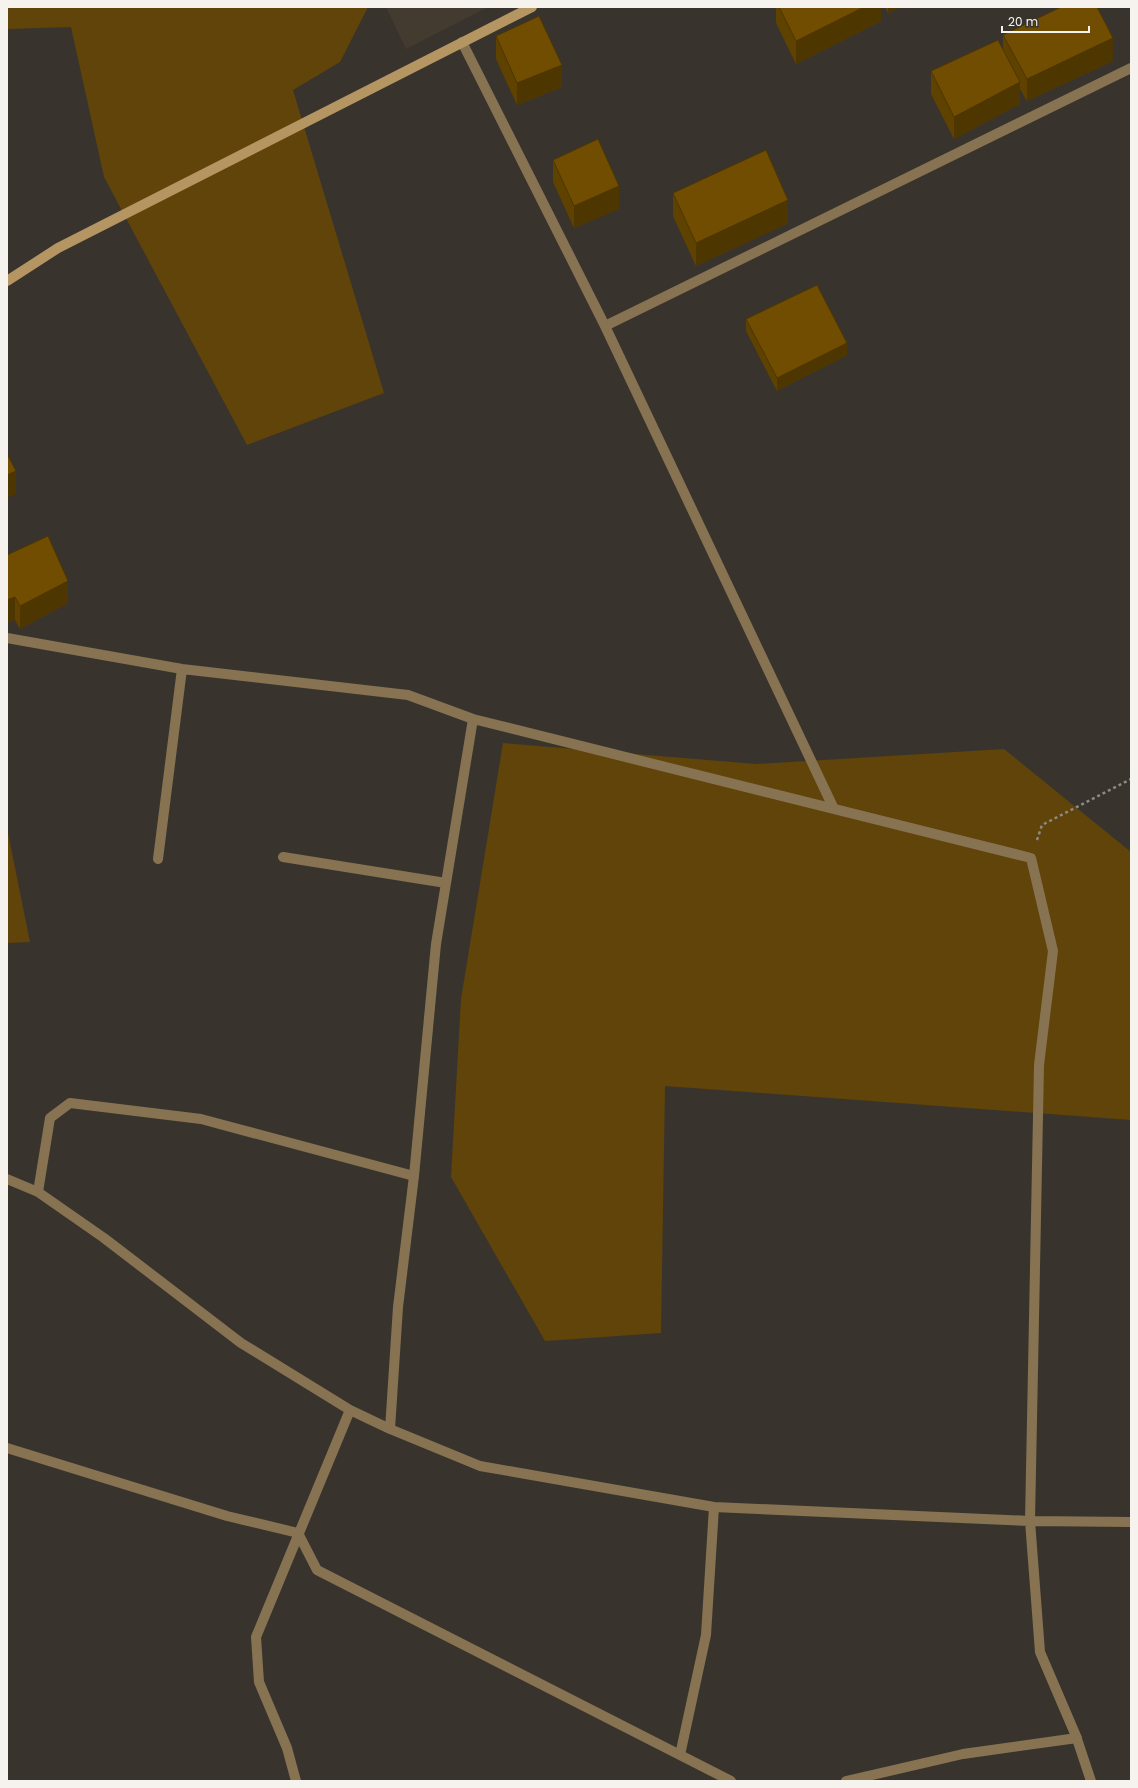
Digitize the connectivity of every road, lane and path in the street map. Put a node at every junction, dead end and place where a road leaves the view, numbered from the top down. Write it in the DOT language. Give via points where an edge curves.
graph roads {
  1 [pos="532,7"];
  2 [pos="462,42"];
  3 [pos="1131,68"];
  4 [pos="7,281"];
  5 [pos="604,326"];
  6 [pos="7,638"];
  7 [pos="182,669"];
  8 [pos="473,719"];
  9 [pos="1131,779"];
  10 [pos="834,809"];
  11 [pos="283,858"];
  12 [pos="1031,858"];
  13 [pos="158,859"];
  14 [pos="446,883"];
  15 [pos="414,1176"];
  16 [pos="7,1178"];
  17 [pos="38,1192"];
  18 [pos="350,1410"];
  19 [pos="390,1429"];
  20 [pos="7,1448"];
  21 [pos="714,1507"];
  22 [pos="1030,1521"];
  23 [pos="1131,1522"];
  24 [pos="298,1533"];
  25 [pos="1076,1736"];
  26 [pos="680,1755"];
  27 [pos="296,1781"];
  28 [pos="731,1781"];
  29 [pos="846,1781"];
  30 [pos="1091,1781"];
  1 -- 2 [label="street"];
  2 -- 4 [label="street" via="58,248"];
  2 -- 5 [label="street"];
  3 -- 5 [label="street"];
  5 -- 10 [label="street"];
  6 -- 7 [label="street"];
  7 -- 8 [label="street" via="408,695"];
  7 -- 13 [label="street"];
  8 -- 10 [label="street"];
  8 -- 14 [label="street"];
  9 -- 12 [label="path" via="1042,825"];
  10 -- 12 [label="street"];
  11 -- 14 [label="street"];
  12 -- 22 [label="street" via="1053,952 1039,1065"];
  14 -- 15 [label="street" via="436,944"];
  15 -- 17 [label="street" via="201,1119 70,1103 50,1118"];
  15 -- 19 [label="street" via="398,1307"];
  16 -- 17 [label="street"];
  17 -- 18 [label="street" via="104,1238 241,1343"];
  18 -- 19 [label="street"];
  18 -- 24 [label="street"];
  19 -- 21 [label="street" via="480,1466"];
  20 -- 24 [label="street" via="227,1516"];
  21 -- 22 [label="street"];
  21 -- 26 [label="street" via="706,1635"];
  22 -- 23 [label="street"];
  22 -- 25 [label="street" via="1040,1652"];
  24 -- 26 [label="street" via="317,1570"];
  24 -- 27 [label="street" via="256,1637 259,1682 287,1748"];
  25 -- 29 [label="street" via="1077,1738 963,1754"];
  25 -- 30 [label="street"];
  26 -- 28 [label="street"];
}
